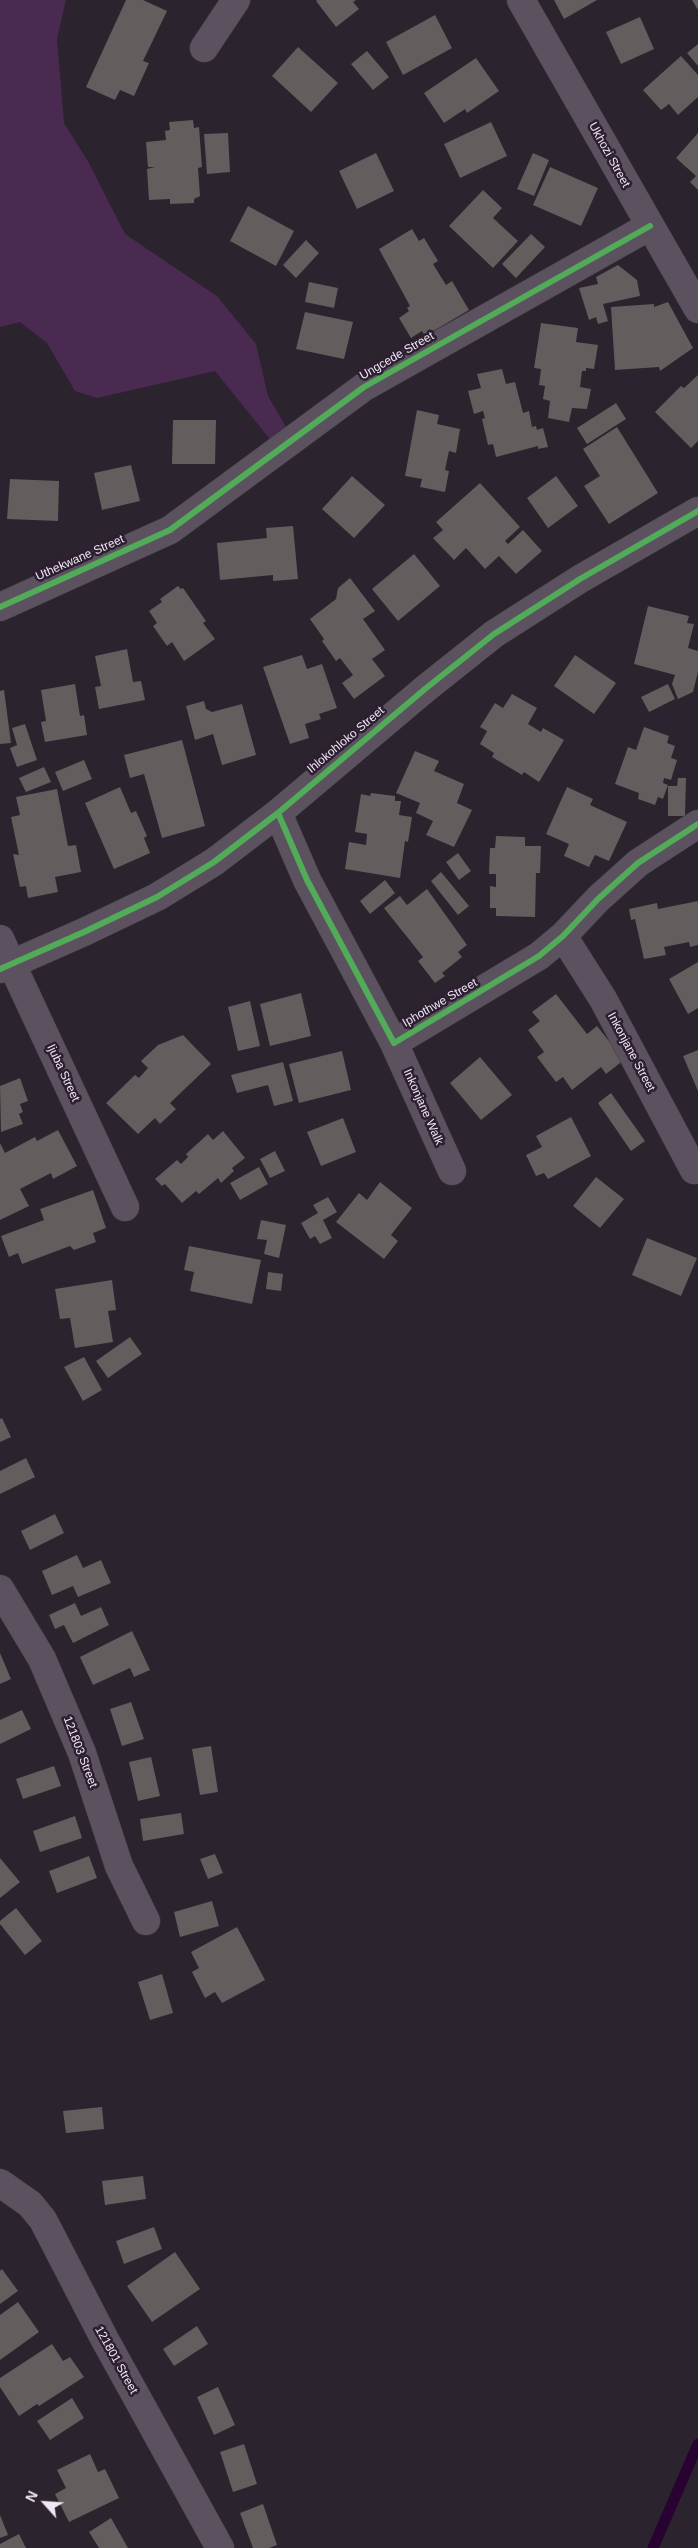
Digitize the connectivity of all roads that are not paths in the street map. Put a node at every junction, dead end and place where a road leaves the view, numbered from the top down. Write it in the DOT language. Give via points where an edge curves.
graph roads {
  1 [pos="236,0"];
  2 [pos="521,0"];
  3 [pos="204,48"];
  4 [pos="650,226"];
  5 [pos="698,308"];
  6 [pos="698,511"];
  7 [pos="170,530"];
  8 [pos="0,607"];
  9 [pos="278,813"];
  10 [pos="698,824"];
  11 [pos="563,936"];
  12 [pos="0,939"];
  13 [pos="6,966"];
  14 [pos="394,1043"];
  15 [pos="694,1170"];
  16 [pos="452,1172"];
  17 [pos="125,1207"];
  18 [pos="0,1589"];
  19 [pos="146,1922"];
  20 [pos="0,2183"];
  21 [pos="220,2548"];
  1 -- 3 [label="street"];
  2 -- 4 [label="street, Ukhozi Street"];
  4 -- 5 [label="street, Ukhozi Street"];
  4 -- 7 [label="street, Ungcede Street" via="364,387"];
  6 -- 9 [label="street, Ihlokohloko Street" via="580,579 494,634"];
  7 -- 8 [label="street, Uthekwane Street"];
  9 -- 13 [label="street, Ihlokohloko Street" via="214,862 157,897"];
  9 -- 14 [label="street, Iphothwe Street" via="307,880"];
  10 -- 11 [label="street, Iphothwe Street" via="638,863"];
  11 -- 14 [label="street, Iphothwe Street" via="539,956 492,986"];
  11 -- 15 [label="street, Inkonjane Street" via="603,999"];
  12 -- 13 [label="street, Ijuba Street"];
  13 -- 17 [label="street, Ijuba Street"];
  14 -- 16 [label="street, Inkonjane Walk"];
  18 -- 19 [label="street, 121803 Street" via="42,1658 82,1753 118,1866"];
  20 -- 21 [label="street, 121801 Street" via="30,2204 43,2220"];
}
